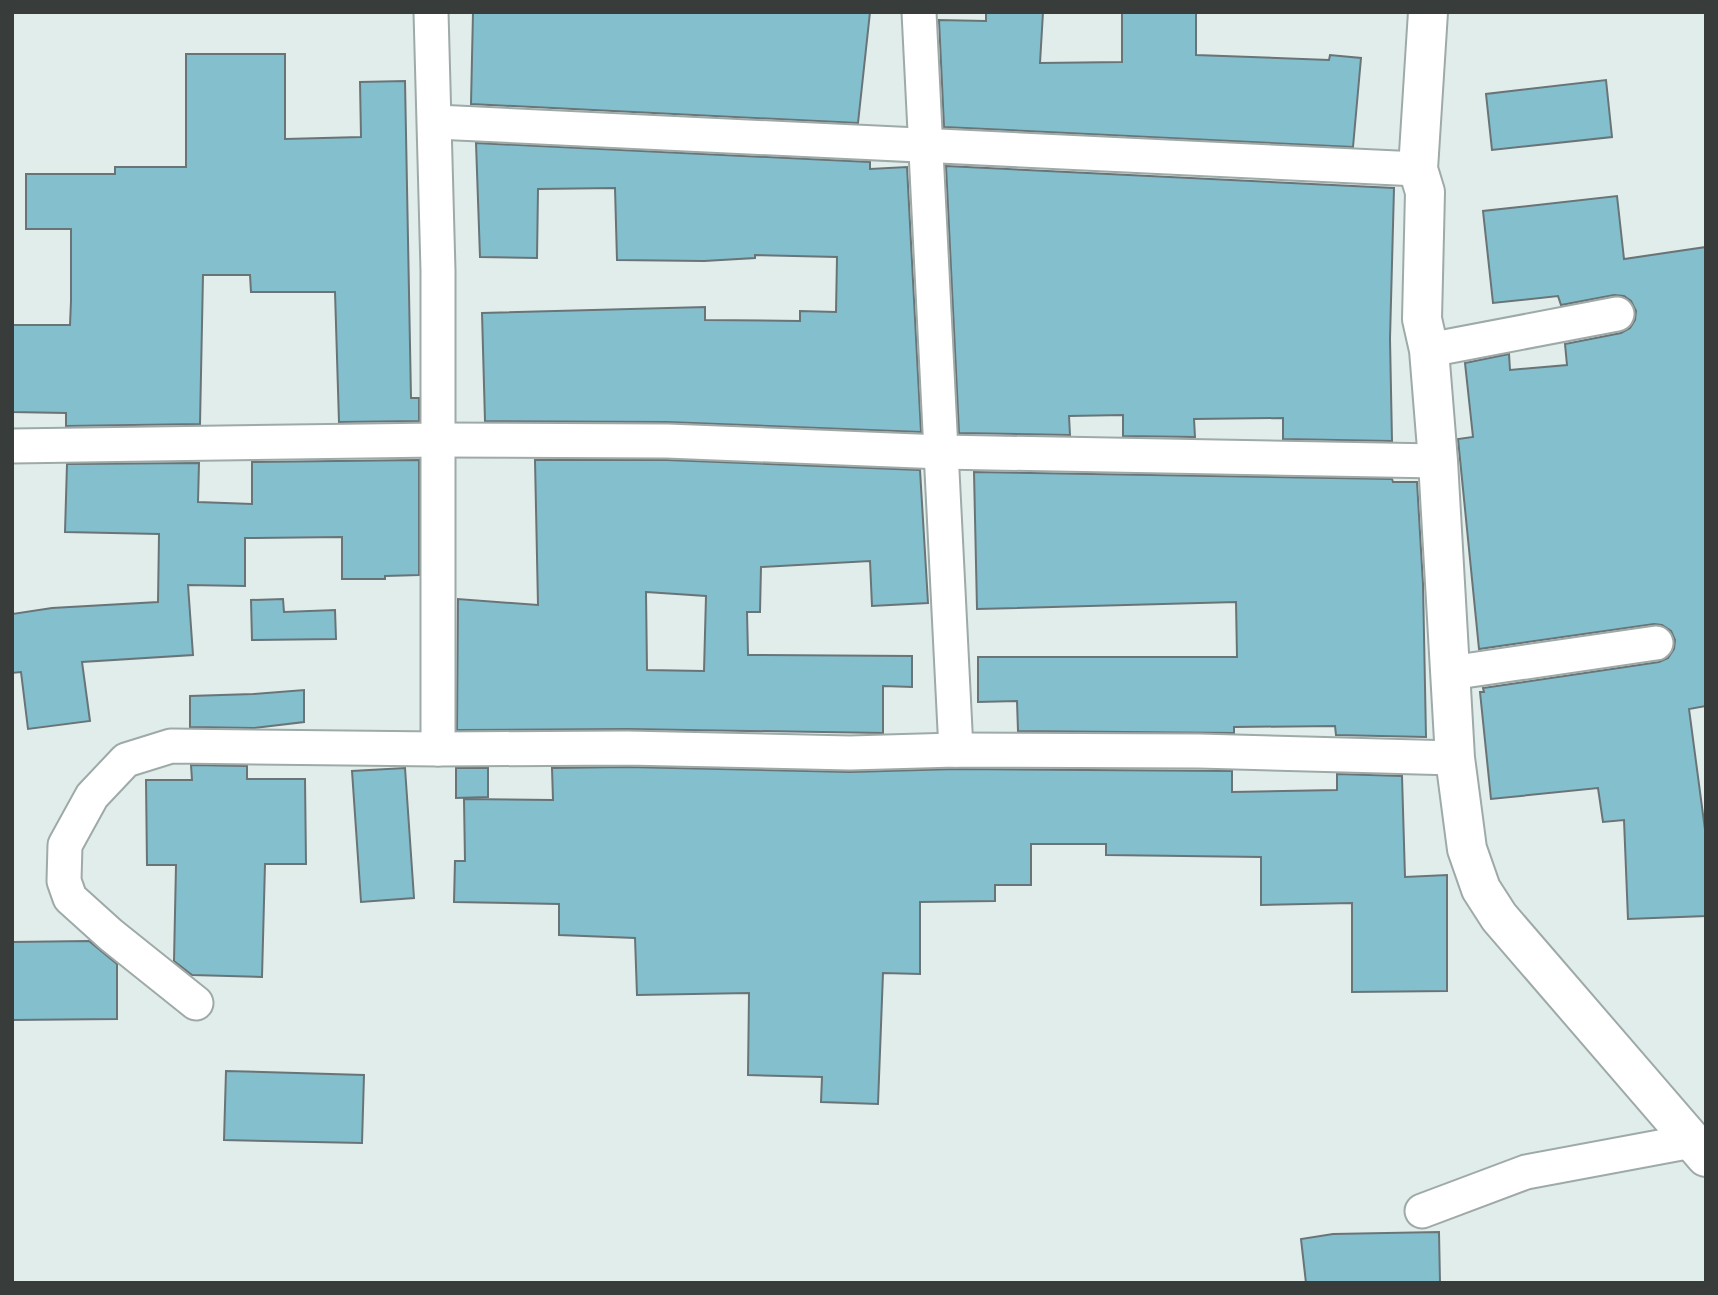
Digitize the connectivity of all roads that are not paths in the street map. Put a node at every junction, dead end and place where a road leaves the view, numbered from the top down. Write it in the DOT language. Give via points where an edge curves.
graph roads {
  1 [pos="431,12"];
  2 [pos="919,12"];
  3 [pos="1428,12"];
  4 [pos="436,122"];
  5 [pos="926,145"];
  6 [pos="1418,169"];
  7 [pos="1617,314"];
  8 [pos="1429,350"];
  9 [pos="437,440"];
  10 [pos="12,446"];
  11 [pos="942,452"];
  12 [pos="1438,461"];
  13 [pos="1656,643"];
  14 [pos="1450,673"];
  15 [pos="438,749"];
  16 [pos="956,750"];
  17 [pos="1455,758"];
  18 [pos="197,1003"];
  19 [pos="1699,1149"];
  20 [pos="1422,1211"];
  1 -- 4 [label="street"];
  2 -- 5 [label="street"];
  3 -- 6 [label="street"];
  4 -- 5 [label="street"];
  4 -- 9 [label="street"];
  5 -- 6 [label="street"];
  5 -- 11 [label="street"];
  6 -- 8 [label="street" via="1425,192 1422,319"];
  7 -- 8 [label="street"];
  8 -- 12 [label="street"];
  9 -- 10 [label="street"];
  9 -- 11 [label="street" via="667,441"];
  9 -- 15 [label="street"];
  11 -- 12 [label="street"];
  11 -- 16 [label="street"];
  12 -- 14 [label="street"];
  13 -- 14 [label="street"];
  14 -- 17 [label="street"];
  15 -- 16 [label="street"];
  15 -- 18 [label="street" via="171,746 126,760 92,796 65,845 64,881 70,898"];
  16 -- 17 [label="street"];
  17 -- 19 [label="street" via="1467,849 1481,889 1499,917"];
  19 -- 20 [label="street" via="1526,1172"];
}
